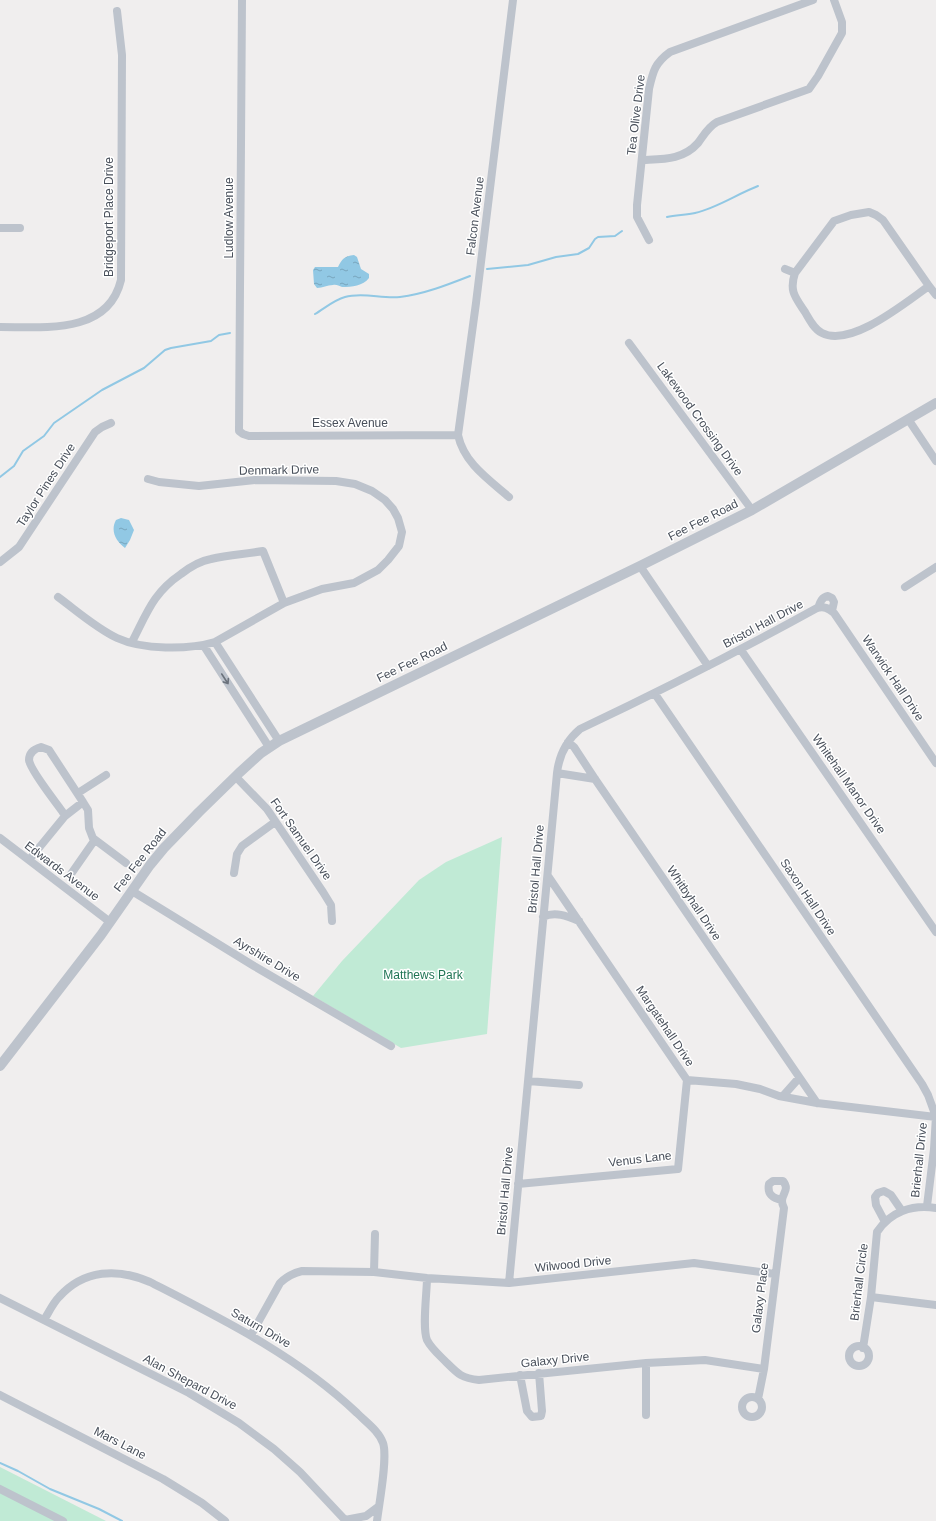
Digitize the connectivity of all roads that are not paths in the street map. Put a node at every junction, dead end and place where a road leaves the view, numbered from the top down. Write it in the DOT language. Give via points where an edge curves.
graph roads {
  1 [pos="242,0"];
  2 [pos="513,0"];
  3 [pos="813,0"];
  4 [pos="834,0"];
  5 [pos="117,11"];
  6 [pos="643,160"];
  7 [pos="0,228"];
  8 [pos="20,228"];
  9 [pos="649,240"];
  10 [pos="785,269"];
  11 [pos="795,273"];
  12 [pos="929,286"];
  13 [pos="936,295"];
  14 [pos="0,327"];
  15 [pos="629,343"];
  16 [pos="936,403"];
  17 [pos="908,419"];
  18 [pos="111,423"];
  19 [pos="243,434"];
  20 [pos="458,435"];
  21 [pos="936,461"];
  22 [pos="148,479"];
  23 [pos="508,497"];
  24 [pos="752,510"];
  25 [pos="0,562"];
  26 [pos="640,566"];
  27 [pos="936,567"];
  28 [pos="905,588"];
  29 [pos="58,597"];
  30 [pos="284,603"];
  31 [pos="818,608"];
  32 [pos="830,610"];
  33 [pos="132,642"];
  34 [pos="215,642"];
  35 [pos="204,646"];
  36 [pos="742,650"];
  37 [pos="708,666"];
  38 [pos="654,694"];
  39 [pos="279,741"];
  40 [pos="568,742"];
  41 [pos="269,747"];
  42 [pos="936,763"];
  43 [pos="557,773"];
  44 [pos="106,775"];
  45 [pos="236,777"];
  46 [pos="595,779"];
  47 [pos="78,793"];
  48 [pos="83,802"];
  49 [pos="65,816"];
  50 [pos="276,822"];
  51 [pos="0,838"];
  52 [pos="94,839"];
  53 [pos="29,860"];
  54 [pos="126,863"];
  55 [pos="234,873"];
  56 [pos="71,874"];
  57 [pos="548,876"];
  58 [pos="132,891"];
  59 [pos="543,917"];
  60 [pos="110,922"];
  61 [pos="332,922"];
  62 [pos="579,922"];
  63 [pos="936,932"];
  64 [pos="391,1046"];
  65 [pos="0,1066"];
  66 [pos="799,1078"];
  67 [pos="687,1080"];
  68 [pos="528,1081"];
  69 [pos="579,1085"];
  70 [pos="783,1096"];
  71 [pos="817,1103"];
  72 [pos="936,1117"];
  73 [pos="518,1184"];
  74 [pos="782,1200"];
  75 [pos="927,1206"];
  76 [pos="936,1208"];
  77 [pos="902,1211"];
  78 [pos="884,1222"];
  79 [pos="375,1234"];
  80 [pos="374,1272"];
  81 [pos="775,1274"];
  82 [pos="428,1278"];
  83 [pos="509,1284"];
  84 [pos="871,1297"];
  85 [pos="0,1298"];
  86 [pos="936,1305"];
  87 [pos="44,1320"];
  88 [pos="251,1335"];
  89 [pos="863,1348"];
  90 [pos="646,1363"];
  91 [pos="764,1369"];
  92 [pos="539,1373"];
  93 [pos="520,1375"];
  94 [pos="0,1395"];
  95 [pos="758,1399"];
  96 [pos="646,1414"];
  97 [pos="0,1489"];
  98 [pos="378,1507"];
  99 [pos="346,1520"];
  100 [pos="63,1521"];
  101 [pos="225,1521"];
  102 [pos="377,1521"];
  1 -- 19 [label="street, Ludlow Avenue" via="239,431"];
  2 -- 20 [label="street, Falcon Avenue"];
  3 -- 6 [label="street, Tea Olive Drive" via="670,52 659,61 653,70 649,89"];
  4 -- 6 [label="street" via="842,22 842,33 809,89 717,122 710,126 690,151 682,155"];
  5 -- 14 [label="street, Bridgeport Place Drive" via="122,55 119,289 114,300 104,310 77,323 53,327"];
  6 -- 9 [label="street, Tea Olive Drive" via="637,217"];
  7 -- 8 [label="street"];
  10 -- 11 [label="street"];
  11 -- 12 [label="street" via="792,280 793,294 814,327 833,336 850,334 873,324"];
  11 -- 12 [label="street" via="834,221 869,212 882,220"];
  12 -- 13 [label="street"];
  15 -- 24 [label="street, Lakewood Crossing Drive"];
  16 -- 17 [label="street, Fee Fee Road"];
  17 -- 21 [label="street"];
  17 -- 24 [label="street, Fee Fee Road"];
  18 -- 25 [label="street, Taylor Pines Drive" via="95,432 19,547"];
  19 -- 20 [label="street, Essex Avenue"];
  20 -- 23 [label="street" via="460,445 473,466"];
  22 -- 30 [label="street, Denmark Drive" via="199,486 255,480 336,481 355,484 385,500 398,518 402,532 399,546 388,560 378,570 354,583 322,589"];
  24 -- 26 [label="street, Fee Fee Road"];
  26 -- 37 [label="street"];
  26 -- 39 [label="street, Fee Fee Road"];
  27 -- 28 [label="street"];
  29 -- 33 [label="street" via="111,634"];
  30 -- 33 [label="street" via="263,551 211,559 193,565 160,592"];
  30 -- 34 [label="street"];
  31 -- 32 [label="street, Bristol Hall Drive"];
  31 -- 32 [label="street, Bristol Hall Drive" via="824,596 828,596 834,602"];
  31 -- 36 [label="street, Bristol Hall Drive"];
  32 -- 42 [label="street, Warwick Hall Drive"];
  33 -- 35 [label="street" via="151,647"];
  34 -- 35 [label="street"];
  34 -- 39 [label="street"];
  35 -- 41 [label="street, one-way"];
  36 -- 37 [label="street, Bristol Hall Drive"];
  36 -- 63 [label="street, Whitehall Manor Drive"];
  37 -- 38 [label="street, Bristol Hall Drive"];
  38 -- 40 [label="street, Bristol Hall Drive" via="580,729"];
  38 -- 72 [label="street, Saxon Hall Drive" via="914,1072 928,1095"];
  39 -- 41 [label="street, Fee Fee Road"];
  40 -- 43 [label="street, Bristol Hall Drive" via="561,755"];
  40 -- 46 [label="street, Whitbyhall Drive" via="574,746"];
  41 -- 45 [label="street, Fee Fee Road"];
  43 -- 46 [label="street"];
  43 -- 57 [label="street, Bristol Hall Drive"];
  44 -- 47 [label="street"];
  45 -- 50 [label="street, Fort Samuel Drive"];
  45 -- 58 [label="street, Fee Fee Road" via="168,844"];
  46 -- 66 [label="street, Whitbyhall Drive"];
  47 -- 48 [label="street"];
  47 -- 49 [label="street" via="49,750 41,747 32,752 29,759 32,769"];
  48 -- 49 [label="street"];
  48 -- 52 [label="street" via="88,810 89,828"];
  49 -- 53 [label="street"];
  50 -- 55 [label="street" via="242,846 237,854"];
  50 -- 61 [label="street, Fort Samuel Drive" via="328,900"];
  51 -- 53 [label="street, Edwards Avenue"];
  52 -- 54 [label="street"];
  52 -- 56 [label="street" via="94,844"];
  53 -- 60 [label="street, Edwards Avenue"];
  57 -- 59 [label="street, Bristol Hall Drive"];
  57 -- 62 [label="street, Margatehall Drive"];
  58 -- 60 [label="street, Fee Fee Road"];
  58 -- 64 [label="street, Ayrshire Drive"];
  59 -- 62 [label="street" via="561,914"];
  59 -- 68 [label="street, Bristol Hall Drive"];
  60 -- 65 [label="street, Fee Fee Road"];
  62 -- 67 [label="street, Margatehall Drive"];
  66 -- 70 [label="street"];
  66 -- 71 [label="street, Whitbyhall Drive"];
  67 -- 70 [label="street, Margatehall Drive" via="736,1084"];
  67 -- 73 [label="street, Venus Lane" via="678,1169"];
  68 -- 69 [label="street"];
  68 -- 73 [label="street, Bristol Hall Drive"];
  70 -- 71 [label="street, Margatehall Drive"];
  71 -- 72 [label="street, Margatehall Drive"];
  72 -- 75 [label="street, Brierhall Drive"];
  73 -- 83 [label="street, Bristol Hall Drive"];
  74 -- 81 [label="street, Galaxy Place" via="784,1208"];
  75 -- 76 [label="street"];
  75 -- 77 [label="street"];
  77 -- 78 [label="street"];
  77 -- 78 [label="street" via="891,1195 884,1191 878,1193 875,1196 876,1205"];
  78 -- 84 [label="street, Brierhall Circle" via="877,1232"];
  79 -- 80 [label="street"];
  80 -- 82 [label="street, Wilwood Drive"];
  80 -- 88 [label="street, Wilwood Drive" via="296,1272 280,1283"];
  81 -- 83 [label="street, Wilwood Drive" via="694,1263"];
  81 -- 91 [label="street, Galaxy Place"];
  82 -- 83 [label="street, Wilwood Drive"];
  82 -- 93 [label="street, Galaxy Drive" via="425,1330 427,1340 434,1349 456,1372 466,1378 479,1380"];
  84 -- 86 [label="street"];
  84 -- 89 [label="street, Brierhall Circle"];
  85 -- 87 [label="street, Alan Shepard Drive"];
  87 -- 88 [label="street, Saturn Drive" via="59,1296 78,1282 95,1275 122,1273 150,1282"];
  87 -- 99 [label="street, Alan Shepard Drive" via="189,1393 239,1423 300,1472"];
  88 -- 98 [label="street, Saturn Drive" via="315,1377 380,1436 385,1456"];
  90 -- 91 [label="street, Galaxy Drive" via="705,1360"];
  90 -- 92 [label="street, Galaxy Drive"];
  90 -- 96 [label="street"];
  91 -- 95 [label="street, Galaxy Place"];
  92 -- 93 [label="street, Galaxy Drive"];
  92 -- 93 [label="street" via="542,1411 541,1416 537,1417 532,1417 527,1412"];
  94 -- 101 [label="street, Mars Lane" via="163,1479 202,1503"];
  97 -- 100 [label="street"];
  98 -- 99 [label="street" via="366,1516"];
  98 -- 102 [label="street, Saturn Drive"];
}
